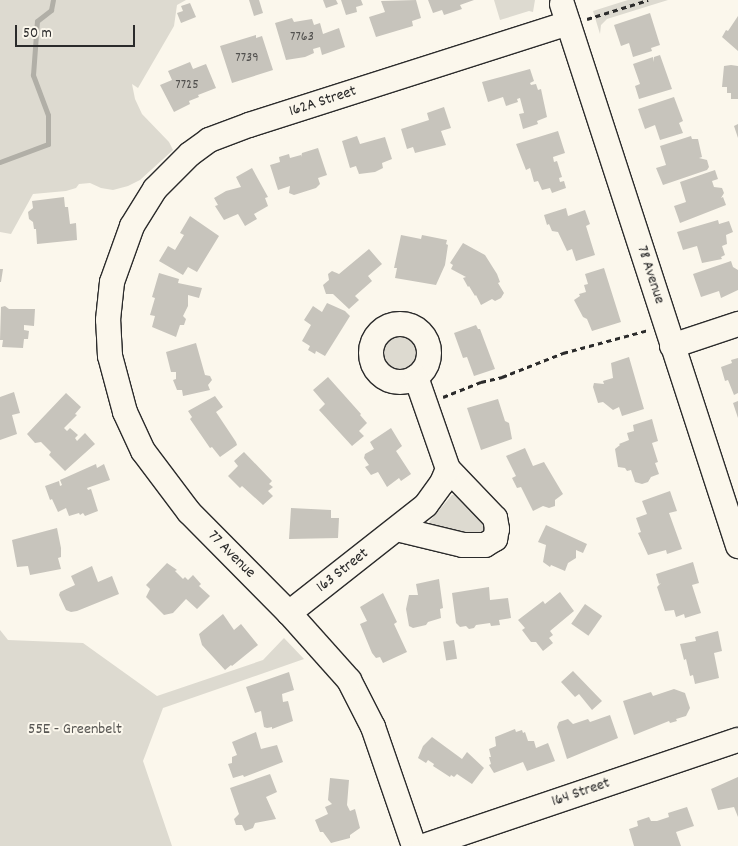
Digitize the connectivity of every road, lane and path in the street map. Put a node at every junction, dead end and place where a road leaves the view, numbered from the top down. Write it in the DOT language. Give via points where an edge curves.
graph roads {
  1 [pos="648,0"];
  2 [pos="572,16"];
  3 [pos="124,246"];
  4 [pos="738,324"];
  5 [pos="655,327"];
  6 [pos="672,346"];
  7 [pos="416,377"];
  8 [pos="438,399"];
  9 [pos="448,468"];
  10 [pos="397,529"];
  11 [pos="738,546"];
  12 [pos="289,613"];
  13 [pos="738,740"];
  14 [pos="414,846"];
  15 [pos="424,846"];
  1 -- 2 [label="path"];
  2 -- 3 [label="street, 162A Street" via="214,138 190,154 155,189 132,226"];
  2 -- 6 [label="street, 78 Avenue"];
  3 -- 12 [label="street, 77 Avenue" via="112,282 108,326 110,356 125,412 151,464 184,506"];
  4 -- 6 [label="street"];
  5 -- 8 [label="path" via="626,338 563,353"];
  6 -- 11 [label="street, 78 Avenue"];
  7 -- 9 [label="street"];
  9 -- 10 [label="street, 163 Street" via="434,496"];
  9 -- 10 [label="street" via="495,518 498,529 495,539 485,545 463,546"];
  10 -- 12 [label="street, 163 Street"];
  12 -- 14 [label="street, 77 Avenue" via="338,666 358,695 373,727"];
  13 -- 15 [label="street, 164 Street"];
}
